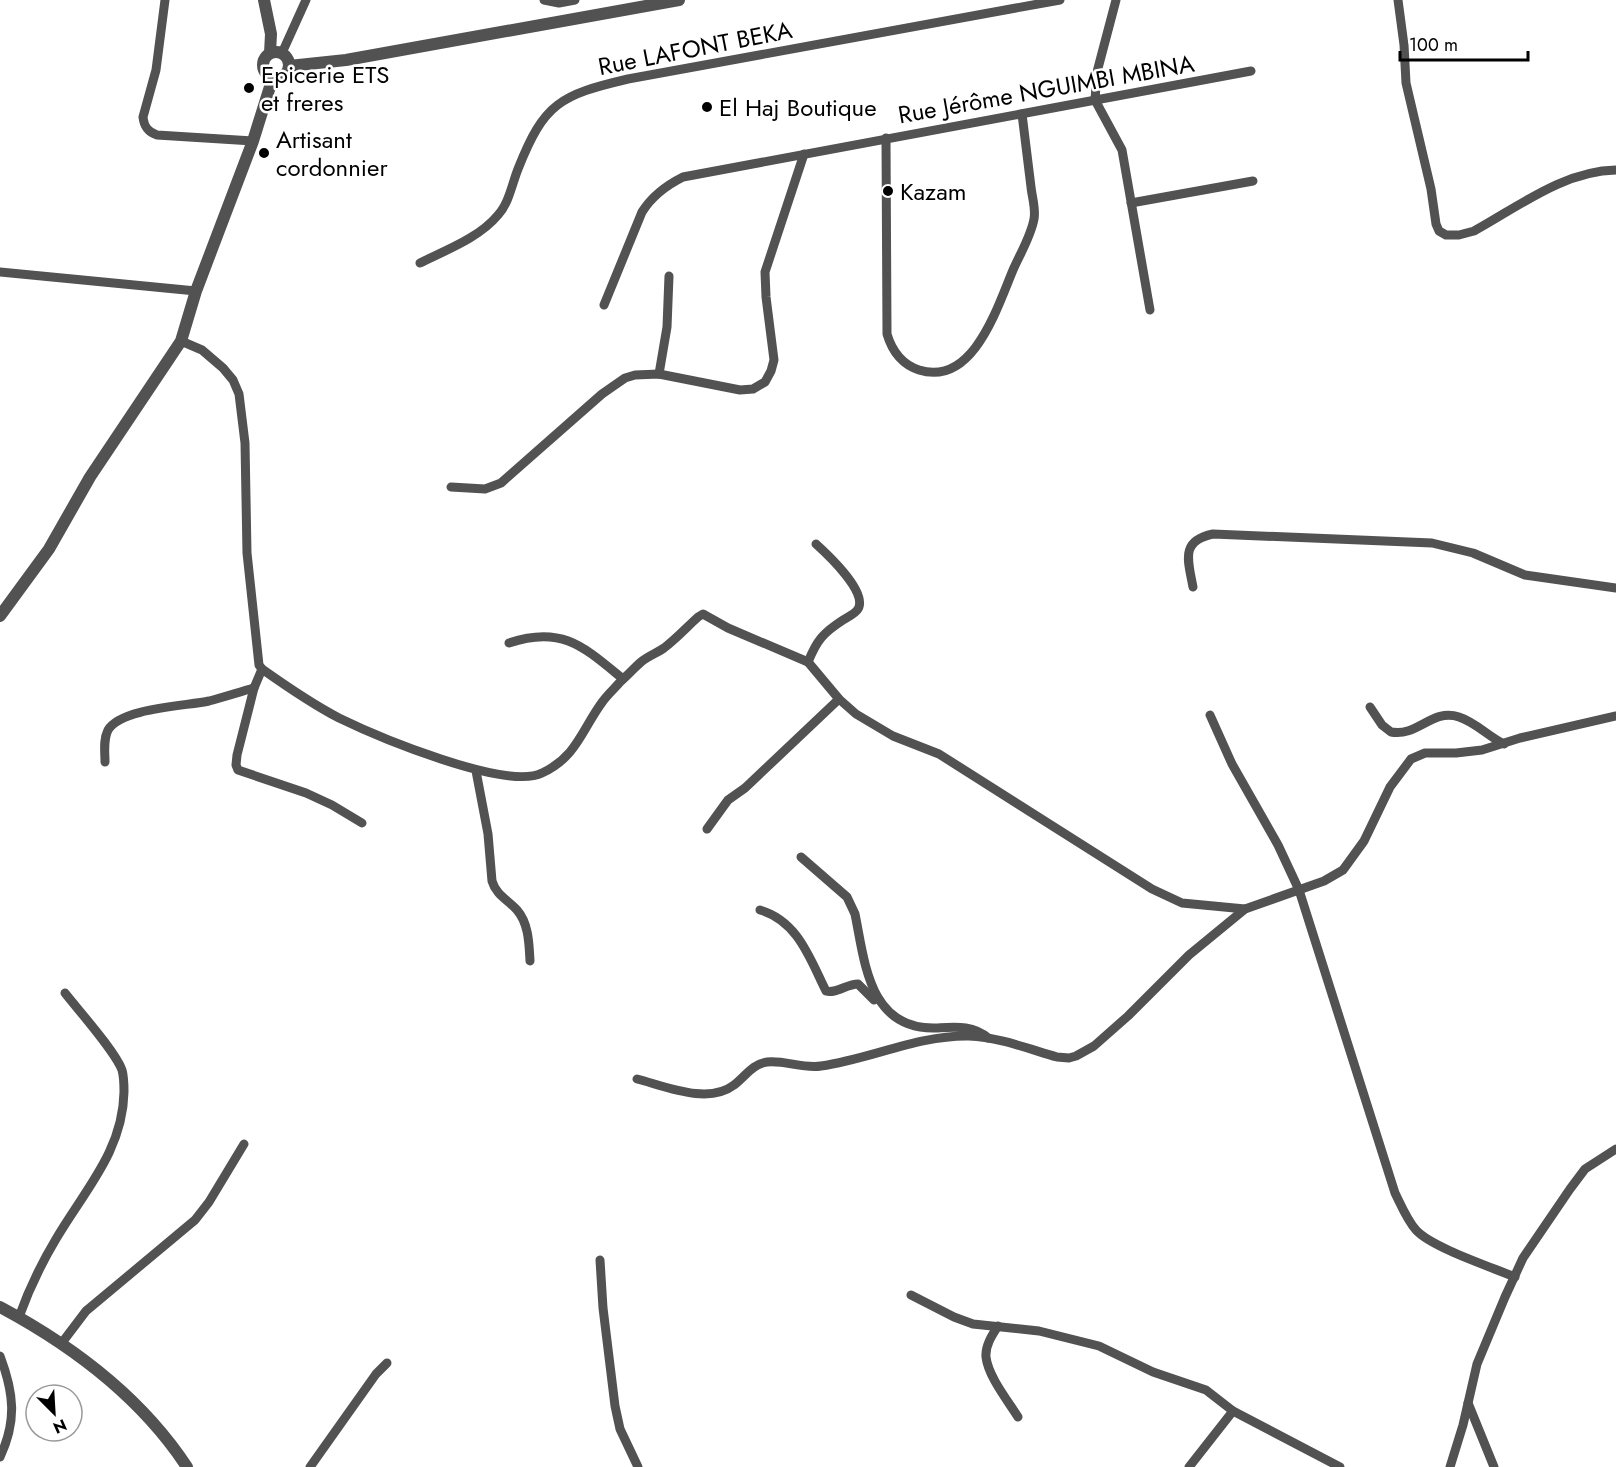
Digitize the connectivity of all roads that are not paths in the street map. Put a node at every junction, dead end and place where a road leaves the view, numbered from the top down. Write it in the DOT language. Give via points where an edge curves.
graph roads {
  1 [pos="165,0"];
  2 [pos="264,0"];
  3 [pos="306,0"];
  4 [pos="544,0"];
  5 [pos="575,0"];
  6 [pos="680,0"];
  7 [pos="1060,0"];
  8 [pos="1116,0"];
  9 [pos="1398,0"];
  10 [pos="276,53"];
  11 [pos="289,66"];
  12 [pos="1251,71"];
  13 [pos="273,77"];
  14 [pos="1095,100"];
  15 [pos="1022,114"];
  16 [pos="886,138"];
  17 [pos="253,141"];
  18 [pos="804,154"];
  19 [pos="1616,170"];
  20 [pos="1253,181"];
  21 [pos="1131,203"];
  22 [pos="420,263"];
  23 [pos="0,272"];
  24 [pos="669,276"];
  25 [pos="196,291"];
  26 [pos="604,305"];
  27 [pos="1150,310"];
  28 [pos="180,341"];
  29 [pos="659,374"];
  30 [pos="451,487"];
  31 [pos="816,544"];
  32 [pos="1193,587"];
  33 [pos="1616,588"];
  34 [pos="0,615"];
  35 [pos="509,642"];
  36 [pos="808,662"];
  37 [pos="262,669"];
  38 [pos="623,679"];
  39 [pos="254,688"];
  40 [pos="839,699"];
  41 [pos="1370,707"];
  42 [pos="1210,715"];
  43 [pos="1616,716"];
  44 [pos="1504,744"];
  45 [pos="105,762"];
  46 [pos="476,771"];
  47 [pos="362,823"];
  48 [pos="707,829"];
  49 [pos="801,857"];
  50 [pos="1299,890"];
  51 [pos="1245,909"];
  52 [pos="760,910"];
  53 [pos="530,961"];
  54 [pos="64,993"];
  55 [pos="879,1001"];
  56 [pos="988,1038"];
  57 [pos="637,1079"];
  58 [pos="244,1144"];
  59 [pos="1616,1149"];
  60 [pos="600,1260"];
  61 [pos="1515,1277"];
  62 [pos="911,1295"];
  63 [pos="0,1306"];
  64 [pos="10,1315"];
  65 [pos="998,1326"];
  66 [pos="61,1344"];
  67 [pos="0,1356"];
  68 [pos="387,1363"];
  69 [pos="1468,1402"];
  70 [pos="1233,1411"];
  71 [pos="1018,1417"];
  72 [pos="0,1457"];
  73 [pos="187,1467"];
  74 [pos="310,1467"];
  75 [pos="638,1467"];
  76 [pos="1189,1467"];
  77 [pos="1340,1467"];
  78 [pos="1450,1467"];
  79 [pos="1494,1467"];
  1 -- 17 [label="street" via="156,70 142,117 144,125 157,135"];
  2 -- 10 [label="street"];
  3 -- 10 [label="street"];
  4 -- 5 [label="street"];
  6 -- 11 [label="street"];
  7 -- 22 [label="street, Rue LAFONT BEKA" via="638,77 575,94 541,120 498,216 475,234"];
  8 -- 14 [label="street"];
  9 -- 19 [label="street" via="1406,83 1439,231 1459,235 1474,231 1571,178"];
  10 -- 11 [label="street" via="288,58"];
  10 -- 13 [label="street" via="265,58 263,65"];
  11 -- 13 [label="street" via="282,76"];
  12 -- 14 [label="street, Rue Jérôme NGUIMBI MBINA"];
  13 -- 17 [label="street"];
  14 -- 15 [label="street, Rue Jérôme NGUIMBI MBINA"];
  14 -- 21 [label="street" via="1122,150"];
  15 -- 16 [label="street, Rue Jérôme NGUIMBI MBINA"];
  15 -- 16 [label="street" via="1034,219 982,337 964,360 946,370 927,372 911,367 898,357 886,334"];
  16 -- 18 [label="street, Rue Jérôme NGUIMBI MBINA"];
  17 -- 25 [label="street"];
  18 -- 26 [label="street, Rue Jérôme NGUIMBI MBINA" via="698,173 662,189 642,212"];
  18 -- 29 [label="street" via="765,273 774,360 765,382 753,389 740,390"];
  20 -- 21 [label="street"];
  21 -- 27 [label="street"];
  23 -- 25 [label="street"];
  24 -- 29 [label="street" via="667,327"];
  25 -- 28 [label="street"];
  28 -- 34 [label="street" via="90,477 49,549"];
  28 -- 37 [label="street" via="202,350 224,368 239,394 245,443 247,553 256,655"];
  29 -- 30 [label="street" via="635,375 613,385 497,485 485,489"];
  31 -- 36 [label="street" via="840,568 860,602 858,610 820,637"];
  32 -- 33 [label="street" via="1189,550 1200,537 1213,534 1432,543 1525,575"];
  35 -- 38 [label="street" via="530,636 566,639"];
  36 -- 38 [label="street" via="703,614"];
  36 -- 40 [label="street"];
  37 -- 39 [label="street"];
  37 -- 46 [label="street" via="338,717"];
  38 -- 46 [label="street" via="560,763 528,777"];
  39 -- 45 [label="street" via="117,721 105,740"];
  39 -- 47 [label="street" via="237,755 238,770 306,793"];
  40 -- 48 [label="street" via="728,800"];
  40 -- 51 [label="street" via="894,736 939,754 1170,898"];
  41 -- 44 [label="street" via="1391,732 1412,730 1434,717 1449,715 1472,723"];
  42 -- 50 [label="street"];
  43 -- 44 [label="street"];
  44 -- 50 [label="street" via="1471,752 1425,753 1410,759 1390,787 1364,841 1342,870"];
  46 -- 53 [label="street" via="492,881 522,918"];
  49 -- 55 [label="street" via="837,888 851,906 866,971"];
  50 -- 51 [label="street"];
  50 -- 61 [label="street" via="1395,1193 1411,1223 1433,1243"];
  51 -- 56 [label="street" via="1189,955 1088,1051 1069,1058 1057,1057"];
  52 -- 55 [label="street" via="789,925 825,990 832,992 858,984 875,1002"];
  54 -- 64 [label="street" via="117,1060 124,1080 124,1110 116,1141 100,1172"];
  55 -- 56 [label="street" via="911,1024 926,1028 966,1027 979,1030"];
  56 -- 57 [label="street" via="942,1038 822,1066 767,1062 751,1070 733,1087 716,1094"];
  58 -- 66 [label="street" via="195,1220 86,1311"];
  59 -- 61 [label="street" via="1585,1169 1523,1258"];
  60 -- 75 [label="street" via="615,1406 620,1429"];
  61 -- 69 [label="street" via="1477,1364"];
  62 -- 65 [label="street" via="973,1324"];
  63 -- 64 [label="street"];
  64 -- 66 [label="street"];
  65 -- 70 [label="street" via="1039,1331 1099,1346 1153,1372 1206,1390"];
  65 -- 71 [label="street" via="986,1356 991,1373"];
  66 -- 73 [label="street" via="102,1374 157,1425"];
  67 -- 72 [label="street" via="13,1419"];
  68 -- 74 [label="street"];
  69 -- 78 [label="street"];
  69 -- 79 [label="street"];
  70 -- 76 [label="street"];
  70 -- 77 [label="street"];
}
